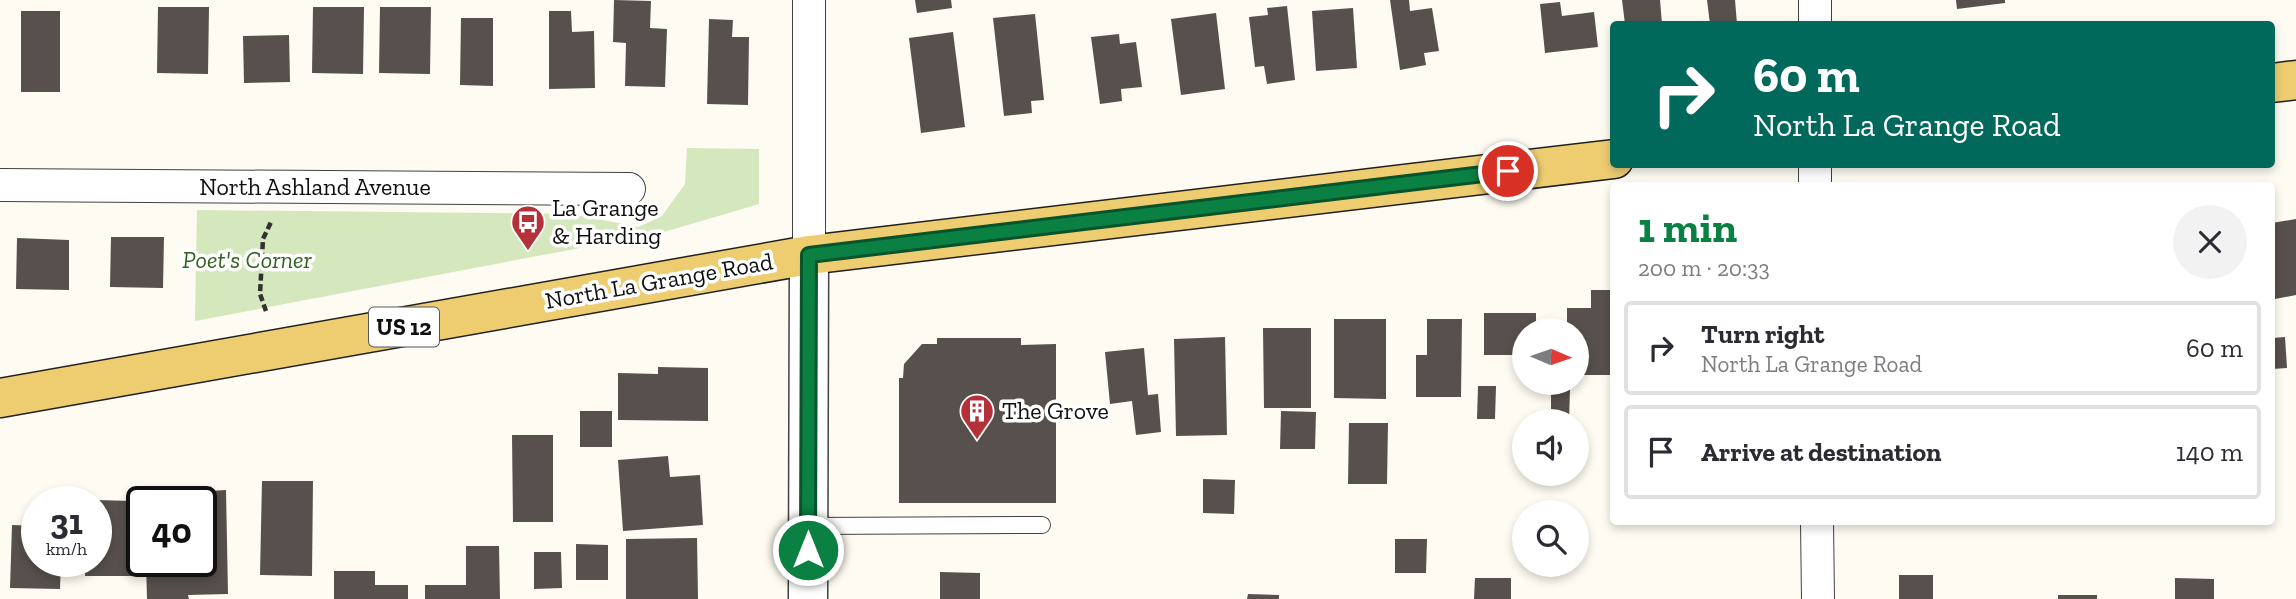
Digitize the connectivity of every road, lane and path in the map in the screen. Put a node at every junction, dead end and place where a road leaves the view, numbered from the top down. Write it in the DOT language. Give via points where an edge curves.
graph roads {
  1 [pos="809,0"];
  2 [pos="1815,0"];
  3 [pos="1815,21"];
  4 [pos="2296,80"];
  5 [pos="2275,83"];
  6 [pos="1610,159"];
  7 [pos="0,185"];
  8 [pos="284,187"];
  9 [pos="629,189"];
  10 [pos="809,255"];
  11 [pos="266,311"];
  12 [pos="0,398"];
  13 [pos="1042,525"];
  14 [pos="1817,525"];
  15 [pos="808,526"];
  16 [pos="808,599"];
  17 [pos="1818,599"];
  1 -- 10 [label="street"];
  2 -- 3 [label="street"];
  4 -- 5 [label="main road"];
  6 -- 10 [label="main road, North La Grange Road / US 12"];
  7 -- 8 [label="street, North Ashland Avenue"];
  8 -- 9 [label="street, North Ashland Avenue"];
  8 -- 11 [label="path" via="263,239 260,294"];
  10 -- 12 [label="main road, North La Grange Road / US 12"];
  10 -- 15 [label="street"];
  13 -- 15 [label="lane"];
  14 -- 17 [label="street"];
  15 -- 16 [label="street"];
}
